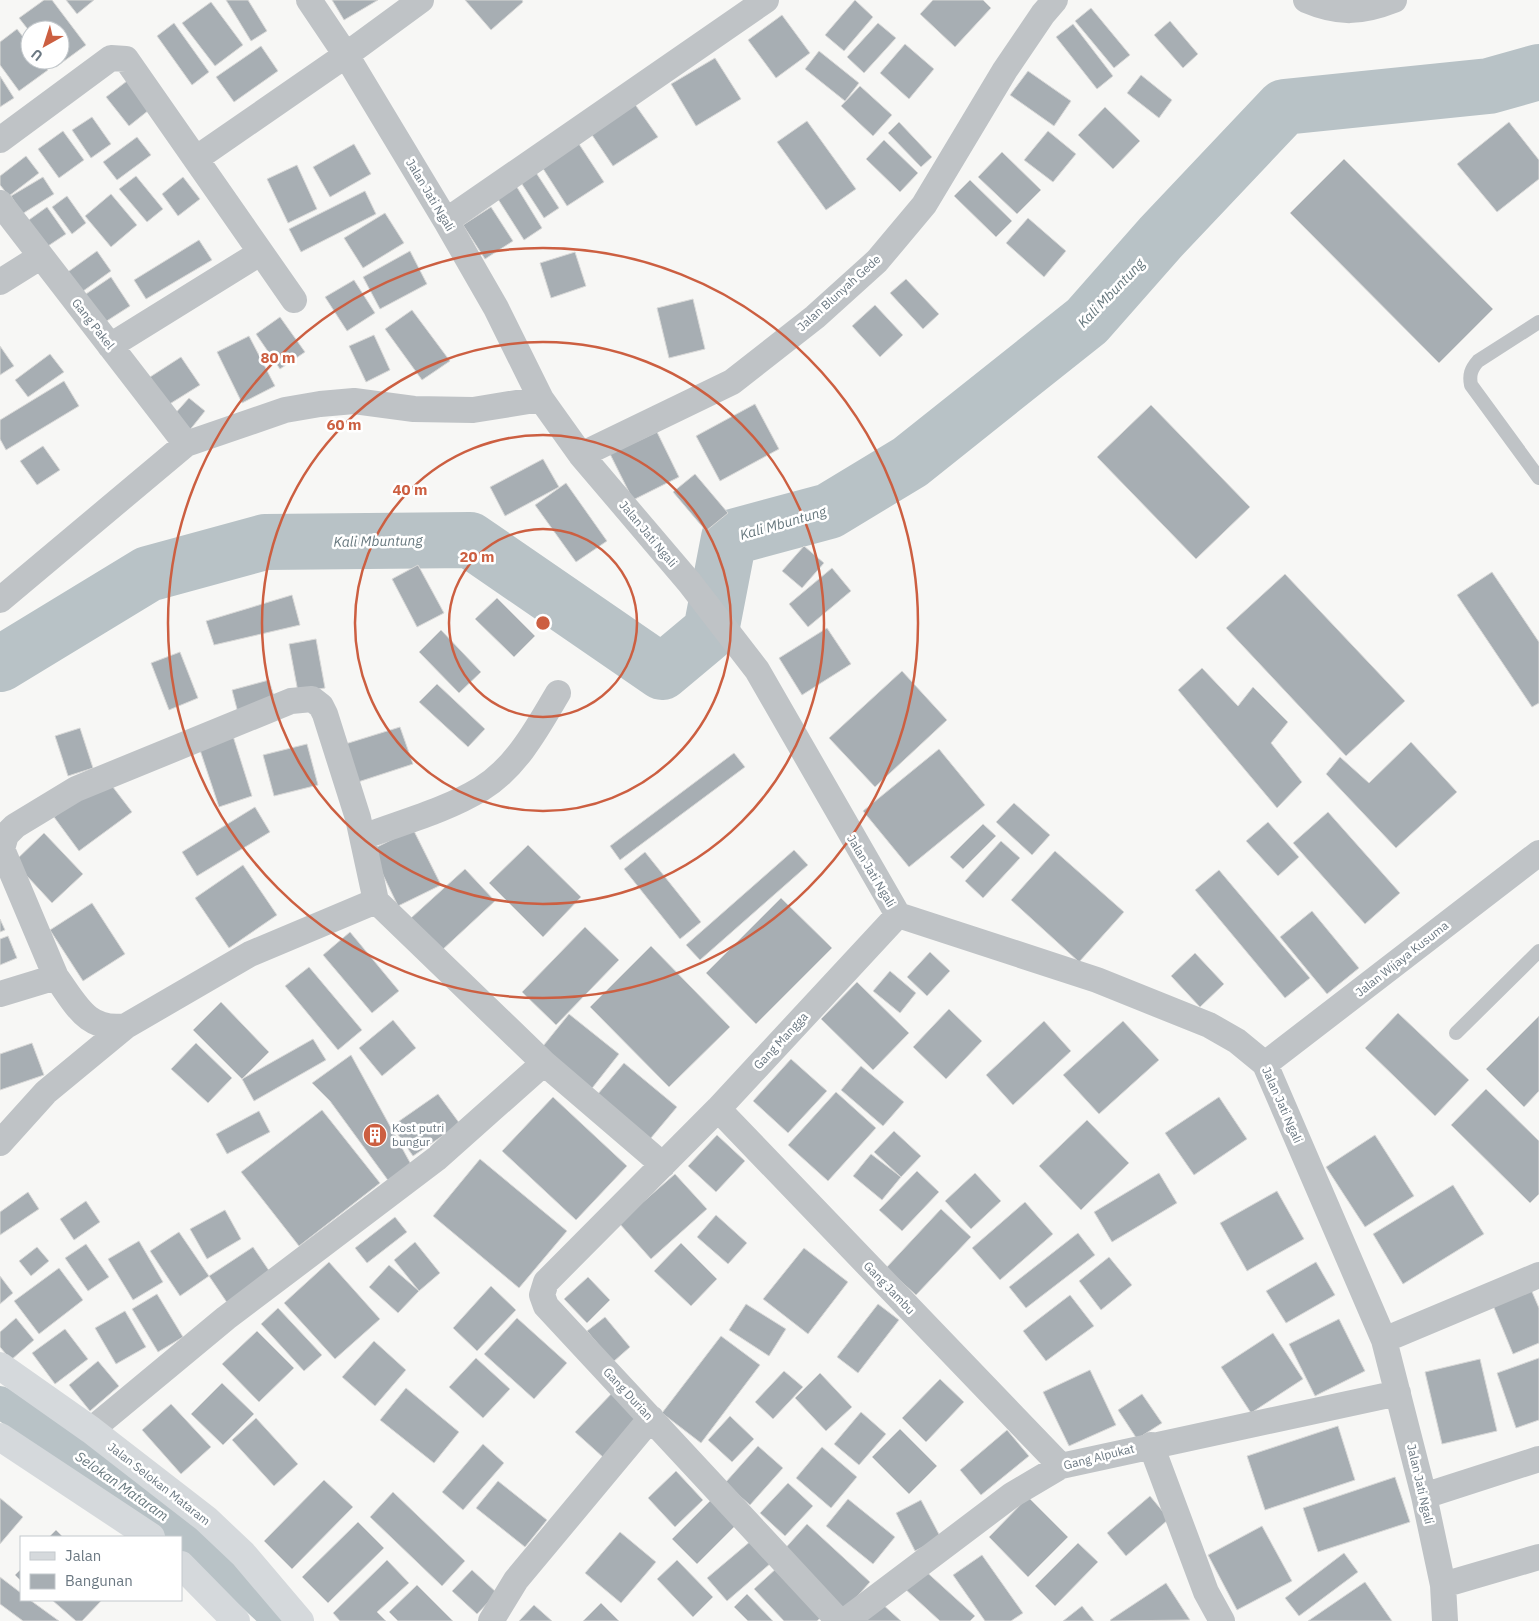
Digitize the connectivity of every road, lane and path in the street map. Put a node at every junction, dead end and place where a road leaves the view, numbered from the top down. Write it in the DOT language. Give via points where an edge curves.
graph roads {
  1 [pos="309,0"];
  2 [pos="421,0"];
  3 [pos="766,0"];
  4 [pos="1306,0"];
  5 [pos="1394,0"];
  6 [pos="1044,5"];
  7 [pos="346,55"];
  8 [pos="0,140"];
  9 [pos="197,158"];
  10 [pos="0,203"];
  11 [pos="446,221"];
  12 [pos="260,254"];
  13 [pos="40,257"];
  14 [pos="0,282"];
  15 [pos="294,300"];
  16 [pos="1539,322"];
  17 [pos="110,346"];
  18 [pos="541,399"];
  19 [pos="186,444"];
  20 [pos="581,455"];
  21 [pos="1539,478"];
  22 [pos="0,600"];
  23 [pos="558,693"];
  24 [pos="363,837"];
  25 [pos="2,839"];
  26 [pos="1539,854"];
  27 [pos="376,901"];
  28 [pos="898,915"];
  29 [pos="1539,951"];
  30 [pos="56,976"];
  31 [pos="0,994"];
  32 [pos="126,1026"];
  33 [pos="1456,1033"];
  34 [pos="544,1064"];
  35 [pos="1265,1064"];
  36 [pos="718,1109"];
  37 [pos="0,1143"];
  38 [pos="663,1166"];
  39 [pos="1539,1274"];
  40 [pos="1384,1340"];
  41 [pos="0,1366"];
  42 [pos="1398,1393"];
  43 [pos="651,1418"];
  44 [pos="91,1430"];
  45 [pos="0,1437"];
  46 [pos="1151,1445"];
  47 [pos="1539,1459"];
  48 [pos="1061,1466"];
  49 [pos="1424,1496"];
  50 [pos="149,1536"];
  51 [pos="1539,1557"];
  52 [pos="182,1566"];
  53 [pos="1443,1585"];
  54 [pos="847,1620"];
  55 [pos="236,1621"];
  56 [pos="300,1621"];
  57 [pos="491,1621"];
  58 [pos="1222,1621"];
  59 [pos="1445,1621"];
  1 -- 7 [label="street, Jalan Jati Ngali"];
  2 -- 7 [label="street"];
  3 -- 11 [label="street"];
  4 -- 5 [label="street" via="1325,8 1348,11 1376,7"];
  6 -- 20 [label="street, Jalan Blunyah Gede" via="924,205 877,261 815,317 732,382"];
  7 -- 9 [label="street"];
  7 -- 11 [label="street, Jalan Jati Ngali"];
  8 -- 9 [label="street" via="111,58 118,57 126,58"];
  9 -- 12 [label="street"];
  10 -- 13 [label="street, Gang Pakel"];
  11 -- 18 [label="street, Jalan Jati Ngali" via="496,308"];
  12 -- 15 [label="street"];
  12 -- 17 [label="street"];
  13 -- 14 [label="street"];
  13 -- 17 [label="street, Gang Pakel"];
  16 -- 21 [label="lane" via="1478,361 1469,376 1472,385"];
  17 -- 19 [label="street, Gang Pakel"];
  18 -- 19 [label="street" via="473,410 414,409 354,401 320,404 285,410"];
  18 -- 20 [label="street, Jalan Jati Ngali"];
  19 -- 22 [label="street"];
  20 -- 28 [label="street, Jalan Jati Ngali" via="689,582 757,670"];
  23 -- 24 [label="street" via="536,731 509,765 483,788 452,804"];
  24 -- 25 [label="street" via="325,714 312,699 302,699 76,789 15,826"];
  24 -- 27 [label="street"];
  25 -- 30 [label="street" via="2,849"];
  26 -- 35 [label="street, Jalan Wijaya Kusuma"];
  27 -- 32 [label="street" via="250,954"];
  27 -- 34 [label="street"];
  28 -- 35 [label="street, Jalan Jati Ngali" via="1098,980 1209,1025 1238,1041"];
  28 -- 36 [label="street, Gang Mangga"];
  29 -- 33 [label="lane"];
  30 -- 31 [label="street"];
  30 -- 32 [label="street" via="87,1018 102,1026"];
  32 -- 37 [label="street" via="46,1092"];
  34 -- 38 [label="street"];
  34 -- 44 [label="street" via="436,1159 226,1318"];
  35 -- 40 [label="street, Jalan Jati Ngali"];
  36 -- 38 [label="street, Gang Mangga"];
  36 -- 48 [label="street, Gang Jambu"];
  38 -- 43 [label="street, Gang Durian" via="546,1282 542,1295 546,1306"];
  39 -- 40 [label="street"];
  40 -- 42 [label="street, Jalan Jati Ngali"];
  41 -- 44 [label="main road, Jalan Selokan Mataram"];
  42 -- 46 [label="street, Gang Alpukat"];
  42 -- 49 [label="street, Jalan Jati Ngali"];
  43 -- 54 [label="street, Gang Durian"];
  43 -- 57 [label="street" via="516,1580"];
  44 -- 56 [label="main road, Jalan Selokan Mataram" via="206,1519 243,1554"];
  45 -- 50 [label="main road"];
  46 -- 48 [label="street, Gang Alpukat"];
  46 -- 58 [label="street" via="1206,1592"];
  47 -- 49 [label="street"];
  48 -- 54 [label="street, Gang Alpukat" via="1012,1495"];
  49 -- 53 [label="street, Jalan Jati Ngali"];
  51 -- 53 [label="street"];
  52 -- 55 [label="main road"];
  53 -- 59 [label="street, Jalan Jati Ngali"];
}
